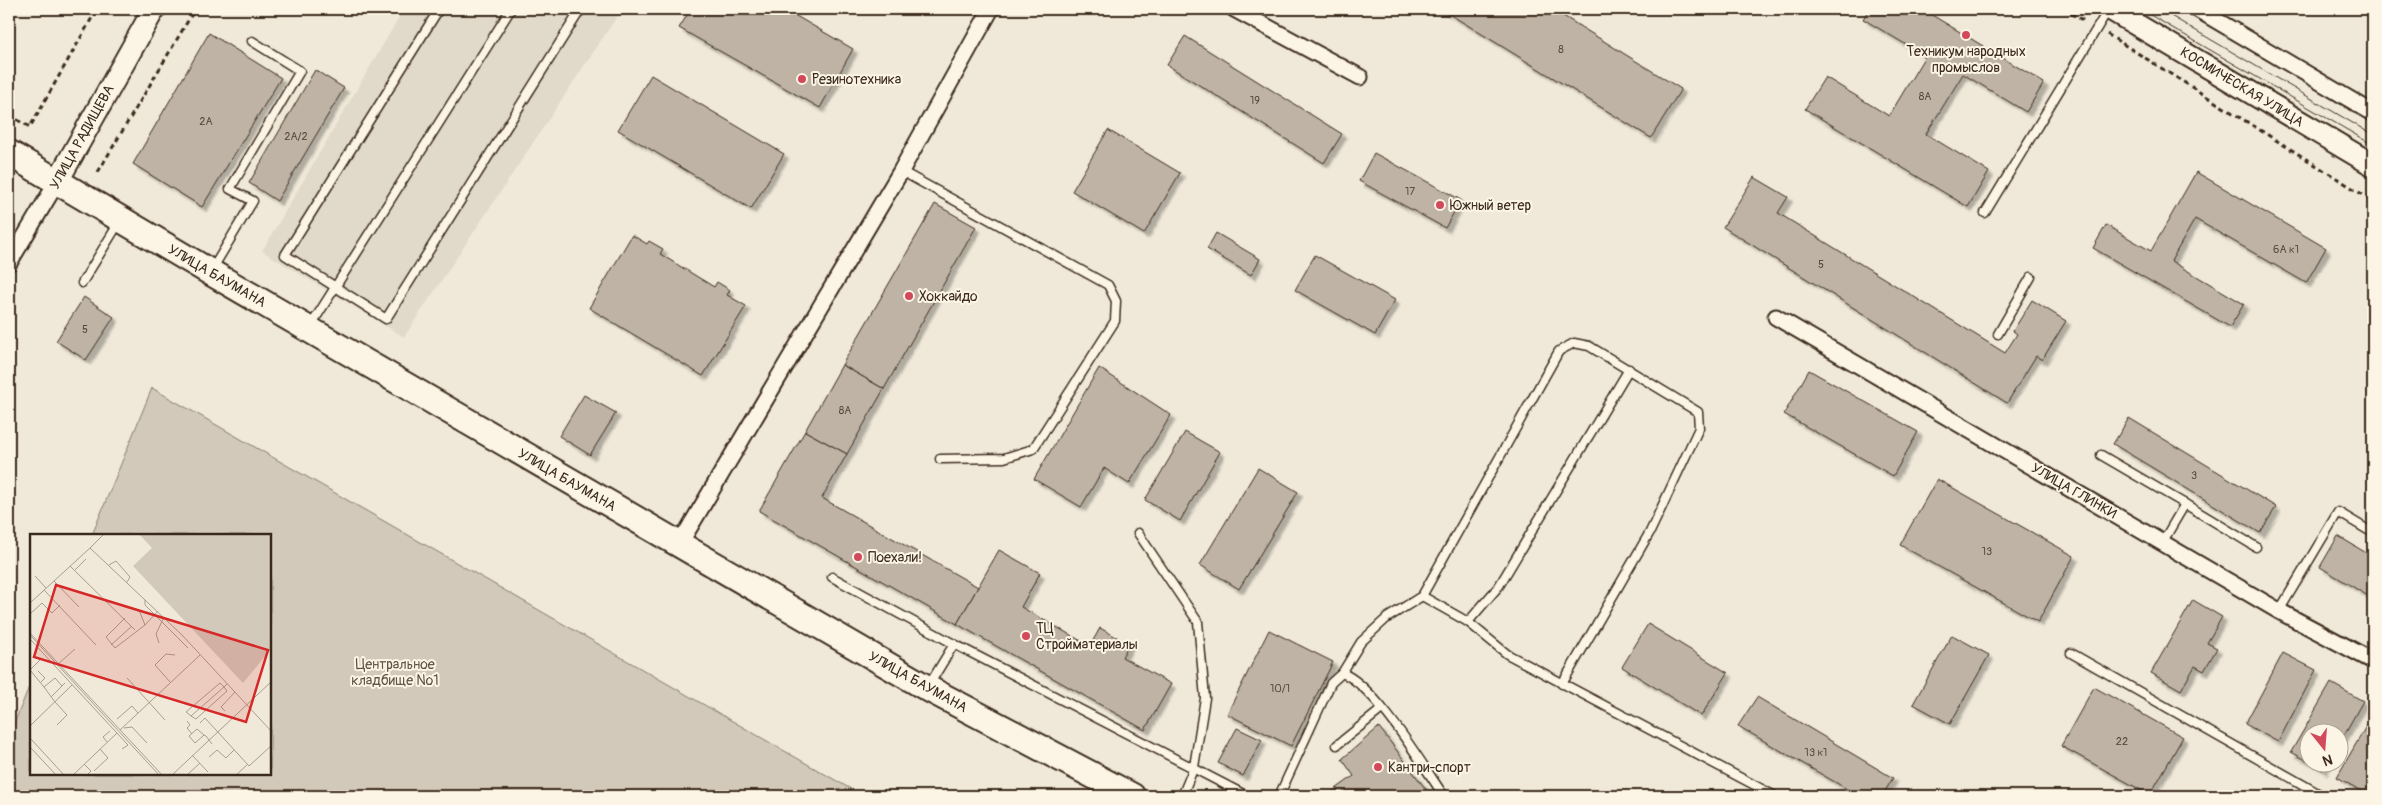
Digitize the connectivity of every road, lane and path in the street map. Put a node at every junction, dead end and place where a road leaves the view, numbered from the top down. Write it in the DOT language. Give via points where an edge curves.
graph roads {
  1 [pos="97,9"];
  2 [pos="154,9"];
  3 [pos="195,9"];
  4 [pos="439,9"];
  5 [pos="511,9"];
  6 [pos="582,9"];
  7 [pos="991,9"];
  8 [pos="1234,9"];
  9 [pos="2063,9"];
  10 [pos="2110,9"];
  11 [pos="2197,9"];
  12 [pos="2098,28"];
  13 [pos="252,41"];
  14 [pos="1360,78"];
  15 [pos="2373,113"];
  16 [pos="9,115"];
  17 [pos="9,153"];
  18 [pos="2373,165"];
  19 [pos="901,171"];
  20 [pos="98,172"];
  21 [pos="58,182"];
  22 [pos="2373,201"];
  23 [pos="1985,213"];
  24 [pos="121,220"];
  25 [pos="9,263"];
  26 [pos="210,272"];
  27 [pos="2032,277"];
  28 [pos="82,282"];
  29 [pos="334,286"];
  30 [pos="1776,317"];
  31 [pos="309,328"];
  32 [pos="1998,334"];
  33 [pos="1629,369"];
  34 [pos="2101,455"];
  35 [pos="940,459"];
  36 [pos="2185,504"];
  37 [pos="1138,533"];
  38 [pos="2373,533"];
  39 [pos="2162,542"];
  40 [pos="679,545"];
  41 [pos="2256,546"];
  42 [pos="832,577"];
  43 [pos="1422,596"];
  44 [pos="2279,611"];
  45 [pos="1468,622"];
  46 [pos="954,644"];
  47 [pos="2071,653"];
  48 [pos="2373,661"];
  49 [pos="1342,673"];
  50 [pos="1562,684"];
  51 [pos="927,688"];
  52 [pos="1382,709"];
  53 [pos="1337,745"];
  54 [pos="1194,767"];
  55 [pos="1132,796"];
  56 [pos="1182,796"];
  57 [pos="1247,796"];
  58 [pos="1279,796"];
  59 [pos="1444,796"];
  60 [pos="1775,796"];
  61 [pos="2323,796"];
  1 -- 16 [label="path" via="30,127"];
  2 -- 21 [label="main road, УЛИЦА РАДИЩЕВА"];
  3 -- 20 [label="path"];
  4 -- 29 [label="lane" via="285,256"];
  5 -- 29 [label="lane"];
  6 -- 29 [label="lane" via="386,319"];
  7 -- 19 [label="street"];
  8 -- 14 [label="street"];
  9 -- 12 [label="path"];
  10 -- 12 [label="lane"];
  10 -- 18 [label="main road, КОСМИЧЕСКАЯ УЛИЦА"];
  11 -- 15 [label="street"];
  12 -- 22 [label="path"];
  12 -- 23 [label="lane"];
  13 -- 26 [label="lane" via="300,71 230,189 253,201"];
  17 -- 21 [label="main road, УЛИЦА БАУМАНА"];
  19 -- 35 [label="lane" via="1108,285 1116,301 1115,321 1033,449 1004,458"];
  19 -- 40 [label="street"];
  21 -- 24 [label="main road, УЛИЦА БАУМАНА"];
  21 -- 25 [label="street, УЛИЦА РАДИЩЕВА"];
  24 -- 26 [label="main road, УЛИЦА БАУМАНА"];
  24 -- 28 [label="lane"];
  26 -- 31 [label="main road, УЛИЦА БАУМАНА"];
  27 -- 32 [label="lane"];
  29 -- 31 [label="lane"];
  30 -- 39 [label="street, УЛИЦА ГЛИНКИ"];
  31 -- 40 [label="main road, УЛИЦА БАУМАНА"];
  33 -- 43 [label="lane" via="1589,346 1574,343 1559,351"];
  33 -- 45 [label="lane" via="1499,586"];
  33 -- 50 [label="lane" via="1698,412 1699,428 1650,532"];
  34 -- 36 [label="lane"];
  36 -- 39 [label="lane"];
  36 -- 41 [label="lane"];
  37 -- 54 [label="lane" via="1198,622 1205,698"];
  38 -- 44 [label="lane" via="2338,512"];
  39 -- 44 [label="street, УЛИЦА ГЛИНКИ"];
  40 -- 51 [label="main road, УЛИЦА БАУМАНА"];
  42 -- 46 [label="lane"];
  43 -- 45 [label="lane"];
  43 -- 49 [label="lane" via="1387,618 1361,642"];
  44 -- 48 [label="street, УЛИЦА ГЛИНКИ"];
  45 -- 50 [label="lane" via="1506,654"];
  46 -- 51 [label="lane"];
  46 -- 54 [label="lane"];
  47 -- 61 [label="lane"];
  49 -- 52 [label="lane" via="1352,677"];
  49 -- 58 [label="lane" via="1332,682"];
  50 -- 60 [label="lane"];
  51 -- 55 [label="main road, УЛИЦА БАУМАНА"];
  52 -- 53 [label="lane"];
  52 -- 59 [label="lane"];
  54 -- 56 [label="lane"];
  54 -- 57 [label="lane"];
}
